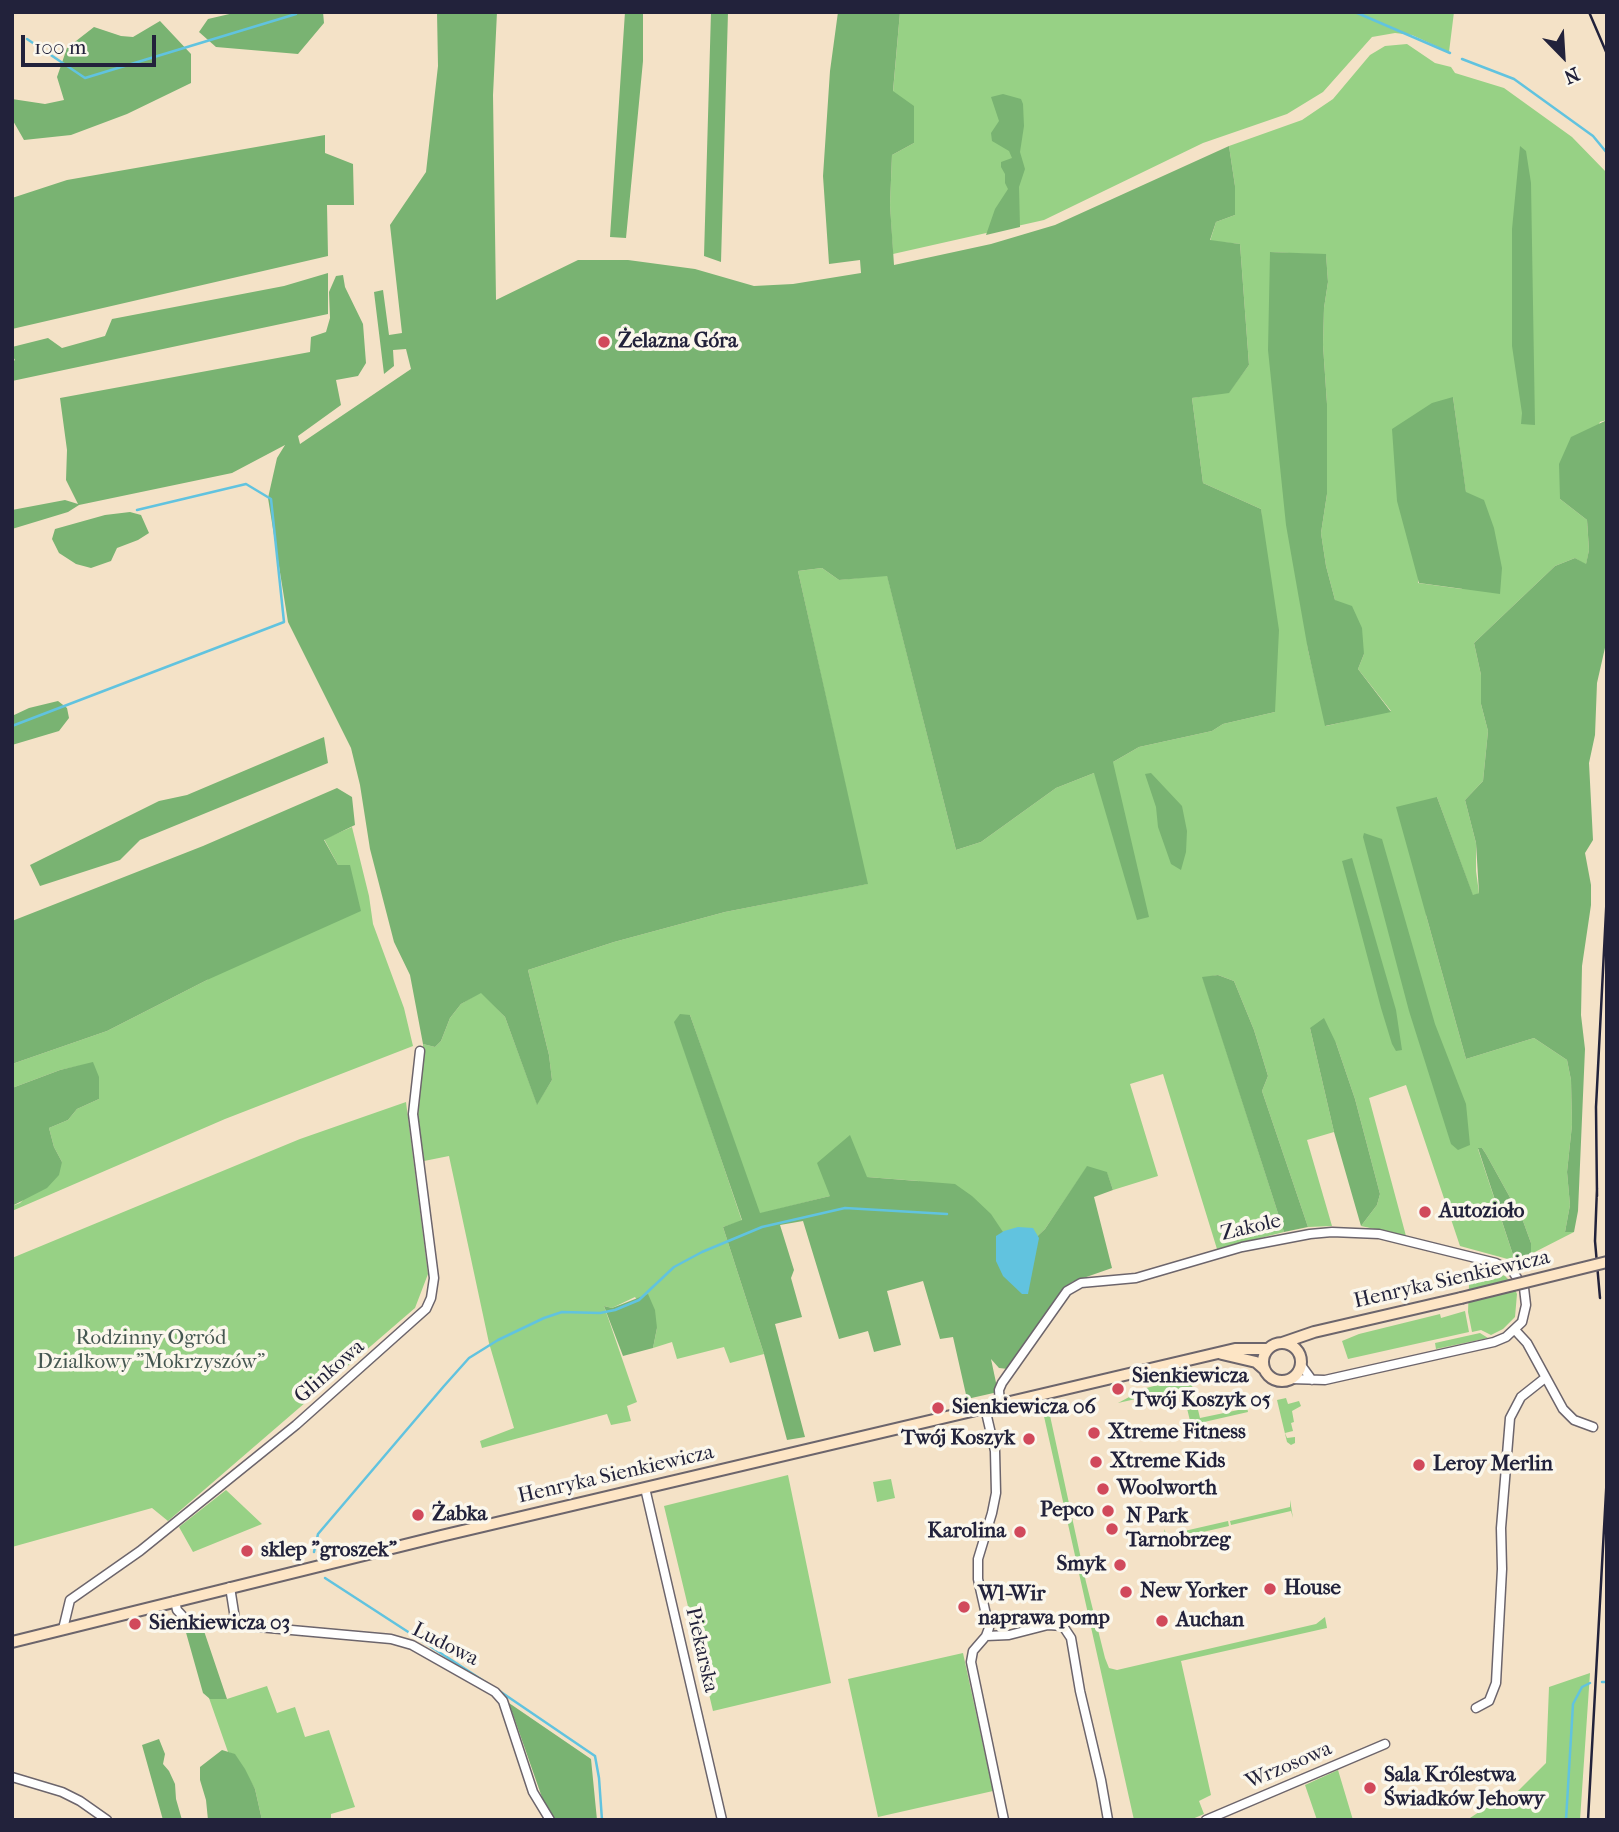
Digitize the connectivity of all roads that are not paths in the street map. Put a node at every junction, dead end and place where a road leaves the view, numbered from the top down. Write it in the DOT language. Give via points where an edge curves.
graph roads {
  1 [pos="420,1051"];
  2 [pos="1607,1262"];
  3 [pos="1515,1330"];
  4 [pos="1307,1335"];
  5 [pos="1282,1343"];
  6 [pos="1268,1349"];
  7 [pos="1219,1353"];
  8 [pos="1300,1359"];
  9 [pos="1264,1369"];
  10 [pos="1545,1378"];
  11 [pos="1291,1379"];
  12 [pos="1312,1380"];
  13 [pos="1000,1405"];
  14 [pos="985,1408"];
  15 [pos="1593,1427"];
  16 [pos="645,1488"];
  17 [pos="230,1587"];
  18 [pos="175,1601"];
  19 [pos="236,1625"];
  20 [pos="62,1629"];
  21 [pos="986,1636"];
  22 [pos="12,1642"];
  23 [pos="1476,1708"];
  24 [pos="1385,1744"];
  25 [pos="12,1777"];
  26 [pos="107,1820"];
  27 [pos="550,1820"];
  28 [pos="722,1820"];
  29 [pos="1004,1820"];
  30 [pos="1108,1820"];
  31 [pos="1206,1820"];
  1 -- 20 [label="street, Glinkowa" via="413,1114 434,1278 426,1309 296,1425 141,1551 70,1600"];
  2 -- 4 [label="main road, Henryka Sienkiewicza, bridge"];
  3 -- 10 [label="street"];
  3 -- 12 [label="street" via="1485,1344"];
  3 -- 13 [label="street, Zakole" via="1526,1312 1524,1288 1504,1266 1378,1234 1310,1234 1242,1247 1136,1278 1074,1286 1002,1383"];
  4 -- 5 [label="main road, Henryka Sienkiewicza"];
  4 -- 8 [label="main road"];
  5 -- 6 [label="main road"];
  5 -- 8 [label="main road" via="1290,1345"];
  6 -- 7 [label="main road, Henryka Sienkiewicza"];
  6 -- 9 [label="main road"];
  7 -- 9 [label="main road, Henryka Sienkiewicza" via="1256,1362"];
  7 -- 13 [label="main road, Henryka Sienkiewicza"];
  8 -- 11 [label="main road"];
  8 -- 12 [label="street"];
  9 -- 11 [label="main road" via="1275,1380"];
  10 -- 15 [label="street" via="1569,1416"];
  10 -- 23 [label="street" via="1521,1397 1510,1418 1496,1683 1489,1701"];
  11 -- 12 [label="street"];
  13 -- 14 [label="main road, Henryka Sienkiewicza"];
  14 -- 16 [label="main road, Henryka Sienkiewicza"];
  14 -- 21 [label="street" via="995,1451 996,1493 978,1559 989,1628"];
  16 -- 17 [label="main road, Henryka Sienkiewicza"];
  16 -- 28 [label="street, Piekarska"];
  17 -- 18 [label="main road, Henryka Sienkiewicza"];
  17 -- 19 [label="street"];
  18 -- 19 [label="street, Ludowa" via="189,1623"];
  18 -- 20 [label="main road, Henryka Sienkiewicza"];
  19 -- 27 [label="street, Ludowa" via="391,1639 412,1645 495,1692 503,1702 533,1792"];
  20 -- 22 [label="main road, Henryka Sienkiewicza"];
  21 -- 29 [label="street" via="973,1651 971,1662"];
  21 -- 30 [label="street" via="1048,1625 1063,1626 1071,1637"];
  24 -- 31 [label="street, Wrzosowa"];
  25 -- 26 [label="street" via="62,1791"];
}
